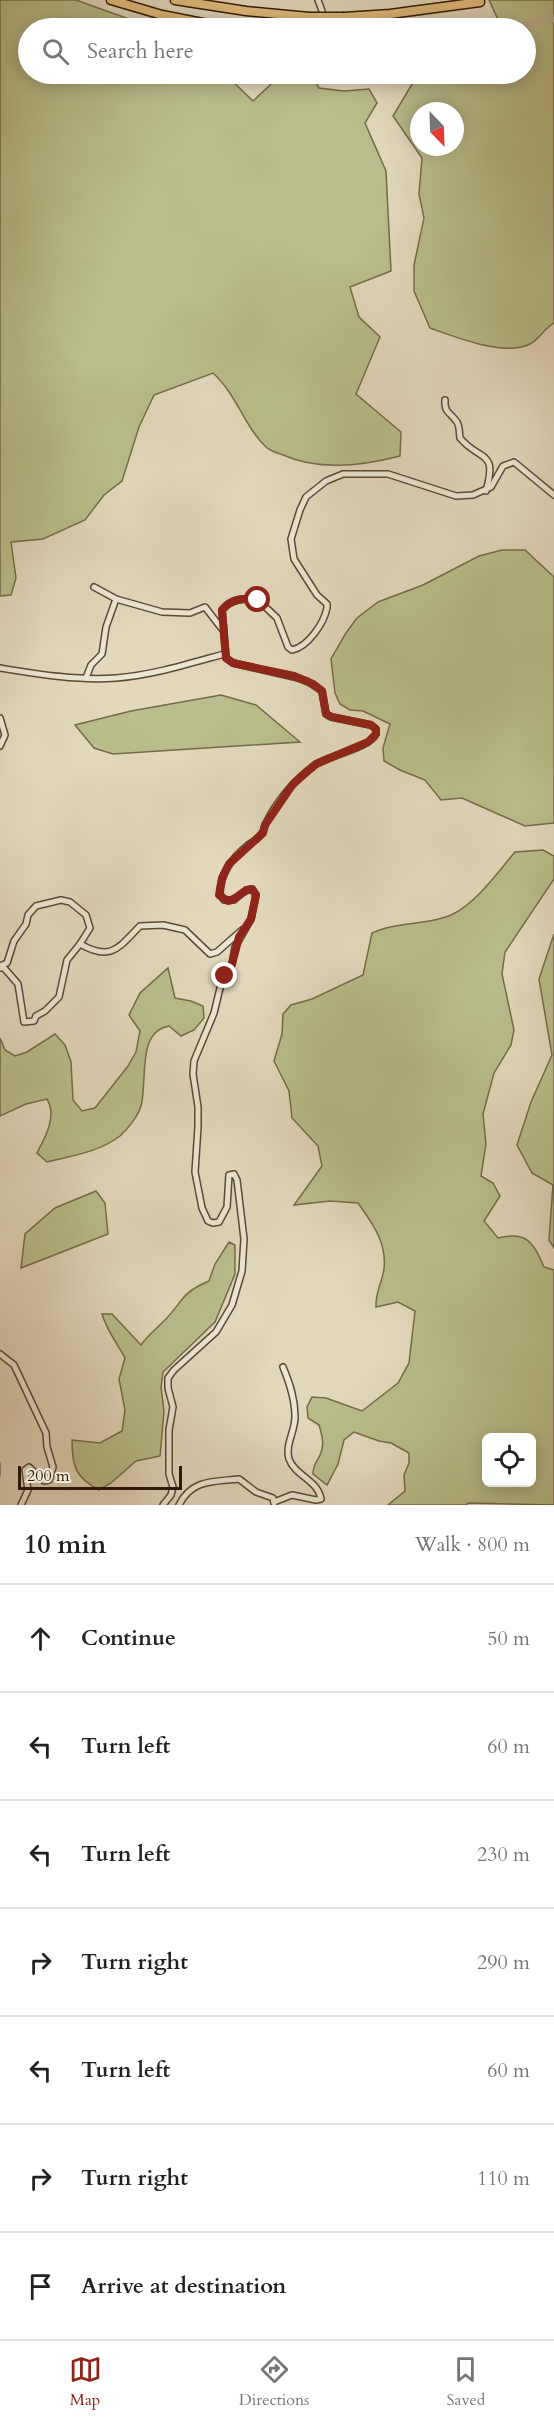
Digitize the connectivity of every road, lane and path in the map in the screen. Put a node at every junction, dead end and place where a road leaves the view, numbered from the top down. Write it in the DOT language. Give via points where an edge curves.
graph roads {
  1 [pos="111,0"];
  2 [pos="175,0"];
  3 [pos="318,0"];
  4 [pos="480,2"];
  5 [pos="177,18"];
  6 [pos="322,18"];
  7 [pos="445,400"];
  8 [pos="486,491"];
  9 [pos="552,493"];
  10 [pos="94,587"];
  11 [pos="116,599"];
  12 [pos="224,630"];
  13 [pos="224,654"];
  14 [pos="0,668"];
  15 [pos="86,678"];
  16 [pos="0,718"];
  17 [pos="0,746"];
  18 [pos="249,926"];
  19 [pos="80,944"];
  20 [pos="0,967"];
  21 [pos="0,1354"];
  22 [pos="283,1367"];
  23 [pos="274,1503"];
  24 [pos="21,1505"];
  25 [pos="163,1505"];
  26 [pos="179,1505"];
  1 -- 5 [label="highway"];
  2 -- 4 [label="highway, bridge" via="309,17 390,14"];
  3 -- 6 [label="street"];
  7 -- 8 [label="street" via="444,407 457,423 460,438 488,460"];
  8 -- 9 [label="street" via="503,466 514,462"];
  8 -- 12 [label="street" via="456,496 388,474 336,476 306,497 291,539 294,559 327,604 318,628 304,646 292,650 272,612 249,598 236,599 222,610"];
  10 -- 11 [label="street"];
  11 -- 12 [label="street" via="176,614 205,607"];
  11 -- 15 [label="street" via="102,654 91,665"];
  12 -- 13 [label="street"];
  13 -- 15 [label="street" via="157,672"];
  13 -- 18 [label="street" via="233,663 313,684 324,696 326,714 376,729 368,742 316,764 303,775 279,804 263,833 229,864 219,895 228,901 246,890 255,892"];
  14 -- 15 [label="street"];
  16 -- 17 [label="street" via="5,735"];
  18 -- 19 [label="street" via="210,954 185,930 163,925 140,926 122,947 108,953"];
  18 -- 25 [label="street" via="239,937 232,964 221,984 193,1074 198,1107 195,1172 202,1208 208,1221 219,1222 227,1207 229,1175 234,1174 244,1239 242,1271 232,1305 216,1332 168,1378 173,1407 169,1474 173,1487"];
  19 -- 20 [label="street" via="90,928 86,915 61,900 36,906 14,940 7,963"];
  19 -- 20 [label="street" via="67,960 59,997 34,1021 24,1022 16,979"];
  21 -- 24 [label="street" via="14,1365 36,1410 46,1433 53,1467 50,1480 44,1481 29,1467 25,1470 28,1490"];
  22 -- 23 [label="street" via="293,1393 295,1420 289,1458 292,1466 317,1488 321,1499 292,1495"];
  23 -- 26 [label="street" via="239,1479 219,1479 194,1487 185,1493"];
}
